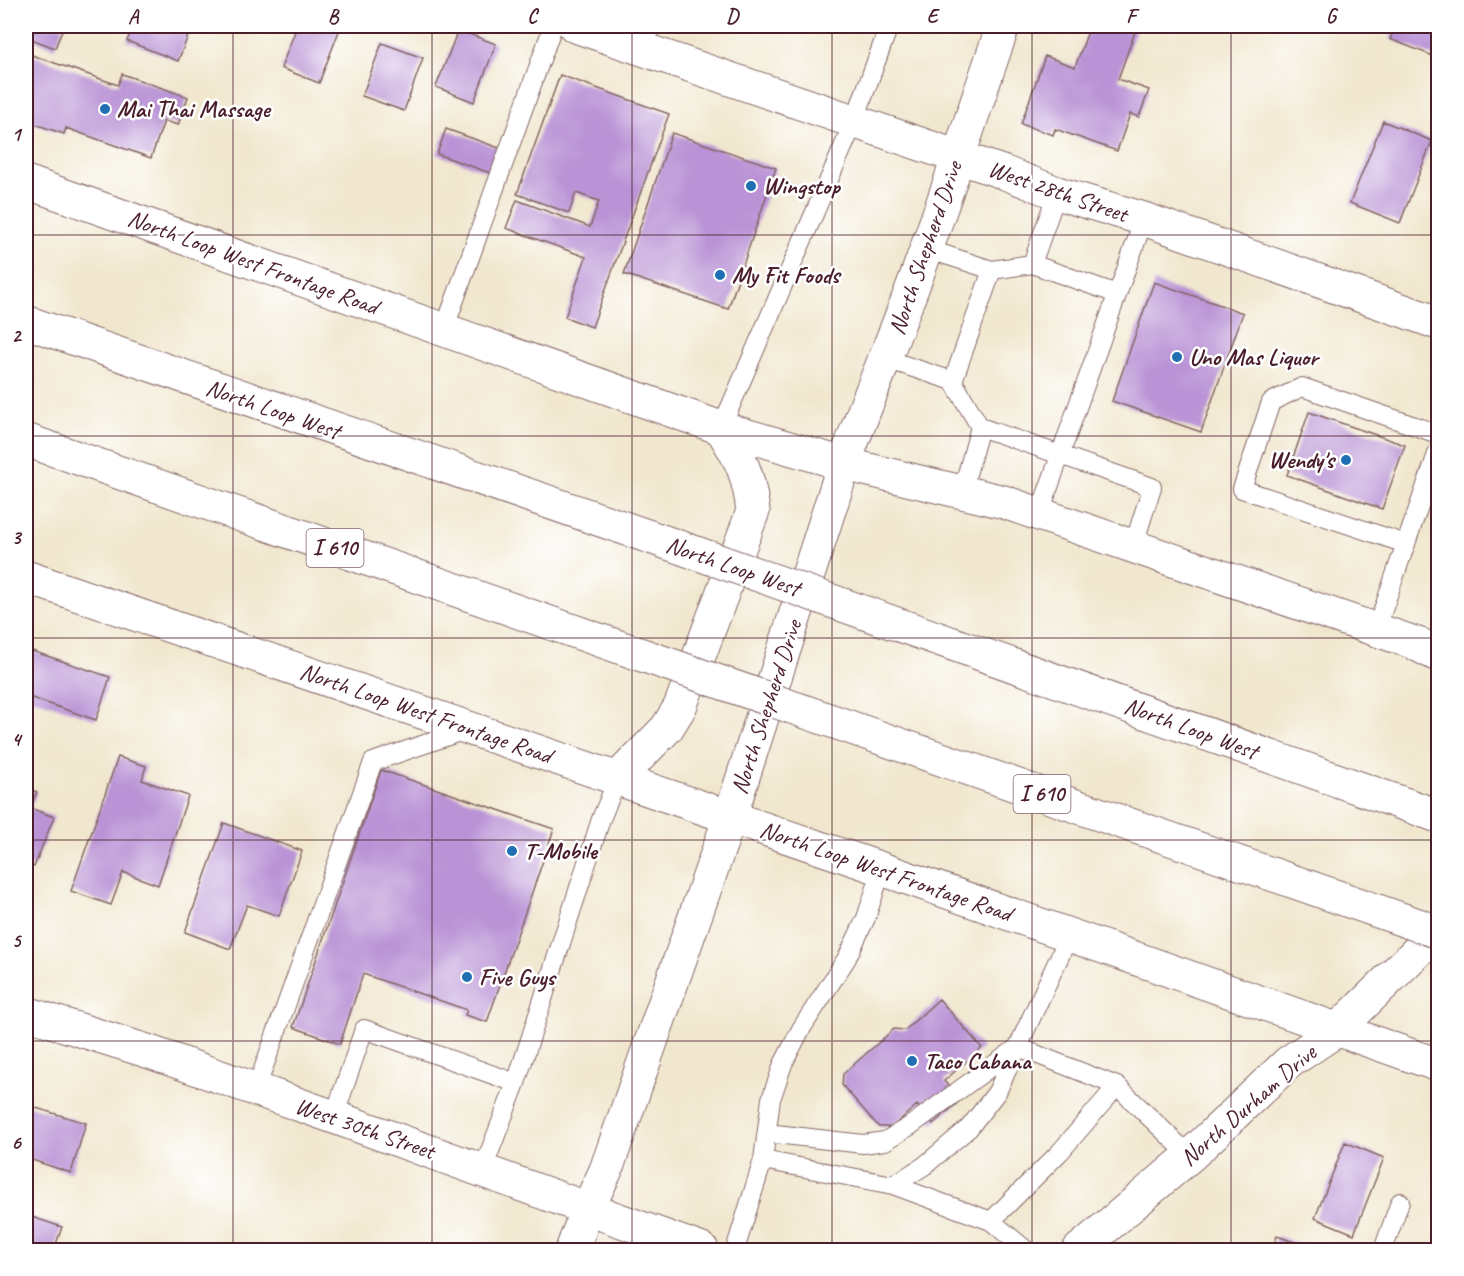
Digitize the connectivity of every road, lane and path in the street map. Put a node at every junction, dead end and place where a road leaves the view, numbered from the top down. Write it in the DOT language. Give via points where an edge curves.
graph roads {
  1 [pos="553,26"];
  2 [pos="575,26"];
  3 [pos="889,26"];
  4 [pos="1003,26"];
  5 [pos="647,37"];
  6 [pos="854,122"];
  7 [pos="957,157"];
  8 [pos="26,182"];
  9 [pos="1057,193"];
  10 [pos="1144,219"];
  11 [pos="927,249"];
  12 [pos="1032,264"];
  13 [pos="992,270"];
  14 [pos="1117,294"];
  15 [pos="26,302"];
  16 [pos="26,322"];
  17 [pos="1438,323"];
  18 [pos="444,330"];
  19 [pos="886,359"];
  20 [pos="953,381"];
  21 [pos="218,390"];
  22 [pos="980,427"];
  23 [pos="721,428"];
  24 [pos="1438,434"];
  25 [pos="26,440"];
  26 [pos="1438,451"];
  27 [pos="1060,454"];
  28 [pos="844,464"];
  29 [pos="962,492"];
  30 [pos="1040,515"];
  31 [pos="1406,544"];
  32 [pos="1132,547"];
  33 [pos="26,577"];
  34 [pos="1376,630"];
  35 [pos="1433,646"];
  36 [pos="471,728"];
  37 [pos="618,778"];
  38 [pos="1438,816"];
  39 [pos="730,817"];
  40 [pos="882,869"];
  41 [pos="1438,932"];
  42 [pos="1070,934"];
  43 [pos="26,1013"];
  44 [pos="1337,1030"];
  45 [pos="1018,1047"];
  46 [pos="1438,1065"];
  47 [pos="516,1083"];
  48 [pos="1117,1086"];
  49 [pos="256,1089"];
  50 [pos="334,1117"];
  51 [pos="767,1133"];
  52 [pos="1190,1156"];
  53 [pos="763,1161"];
  54 [pos="483,1169"];
  55 [pos="893,1185"];
  56 [pos="1400,1202"];
  57 [pos="587,1210"];
  58 [pos="991,1221"];
  59 [pos="1084,1248"];
  60 [pos="572,1251"];
  61 [pos="702,1251"];
  62 [pos="735,1251"];
  63 [pos="1026,1251"];
  64 [pos="1383,1251"];
  1 -- 18 [label="lane"];
  2 -- 5 [label="main road, West 28th Street"];
  3 -- 6 [label="lane"];
  4 -- 7 [label="main road, North Shepherd Drive"];
  5 -- 6 [label="main road, West 28th Street"];
  6 -- 7 [label="main road, West 28th Street"];
  6 -- 23 [label="lane"];
  7 -- 9 [label="main road, West 28th Street"];
  7 -- 11 [label="main road, North Shepherd Drive"];
  8 -- 18 [label="main road, North Loop West Frontage Road"];
  9 -- 10 [label="main road, West 28th Street"];
  9 -- 12 [label="lane"];
  10 -- 14 [label="lane"];
  10 -- 17 [label="main road, West 28th Street"];
  11 -- 13 [label="lane"];
  11 -- 19 [label="main road, North Shepherd Drive"];
  12 -- 13 [label="lane"];
  12 -- 14 [label="lane"];
  13 -- 20 [label="lane"];
  14 -- 27 [label="lane"];
  15 -- 21 [label="main road"];
  16 -- 21 [label="main road, North Loop West"];
  18 -- 23 [label="main road, North Loop West Frontage Road"];
  19 -- 20 [label="lane"];
  19 -- 28 [label="main road, North Shepherd Drive"];
  20 -- 22 [label="lane"];
  21 -- 38 [label="main road, North Loop West, bridge" via="682,548"];
  22 -- 27 [label="lane"];
  22 -- 29 [label="lane"];
  23 -- 28 [label="main road, North Loop West Frontage Road"];
  23 -- 37 [label="main road" via="742,462 753,511 680,707 667,728"];
  24 -- 31 [label="lane" via="1302,387 1271,402 1242,489"];
  25 -- 41 [label="main road, I 610, bridge"];
  26 -- 31 [label="lane"];
  27 -- 30 [label="lane"];
  27 -- 32 [label="lane" via="1152,487"];
  28 -- 29 [label="main road, North Loop West Frontage Road"];
  28 -- 39 [label="main road, North Shepherd Drive"];
  29 -- 30 [label="main road, North Loop West Frontage Road"];
  30 -- 32 [label="main road, North Loop West Frontage Road"];
  31 -- 34 [label="lane"];
  32 -- 34 [label="main road, North Loop West Frontage Road"];
  33 -- 36 [label="main road, North Loop West Frontage Road"];
  34 -- 35 [label="main road, North Loop West Frontage Road"];
  36 -- 37 [label="main road, North Loop West Frontage Road"];
  36 -- 49 [label="lane" via="373,762"];
  37 -- 39 [label="main road, North Loop West Frontage Road"];
  37 -- 47 [label="lane" via="601,819"];
  39 -- 40 [label="main road, North Loop West Frontage Road"];
  39 -- 57 [label="main road, North Shepherd Drive" via="606,1170"];
  40 -- 42 [label="main road, North Loop West Frontage Road"];
  40 -- 51 [label="lane" via="848,958 801,1029 783,1065 771,1100"];
  41 -- 44 [label="main road, North Durham Drive"];
  42 -- 44 [label="main road, North Loop West Frontage Road"];
  42 -- 45 [label="lane"];
  43 -- 49 [label="main road, West 30th Street"];
  44 -- 46 [label="main road, North Loop West Frontage Road"];
  44 -- 52 [label="main road, North Durham Drive" via="1289,1062"];
  45 -- 48 [label="lane"];
  45 -- 51 [label="lane" via="885,1141 863,1144"];
  45 -- 55 [label="lane" via="997,1092 969,1128 924,1166"];
  47 -- 50 [label="lane" via="364,1029"];
  47 -- 54 [label="lane"];
  48 -- 52 [label="lane"];
  48 -- 58 [label="lane" via="1060,1152"];
  49 -- 50 [label="main road, West 30th Street"];
  50 -- 54 [label="main road, West 30th Street"];
  51 -- 53 [label="lane"];
  52 -- 59 [label="main road, North Durham Drive"];
  53 -- 55 [label="lane"];
  53 -- 62 [label="lane"];
  54 -- 57 [label="main road, West 30th Street"];
  55 -- 58 [label="lane"];
  56 -- 64 [label="lane"];
  57 -- 60 [label="main road, North Shepherd Drive"];
  57 -- 61 [label="main road, West 30th Street"];
  58 -- 63 [label="lane"];
}
